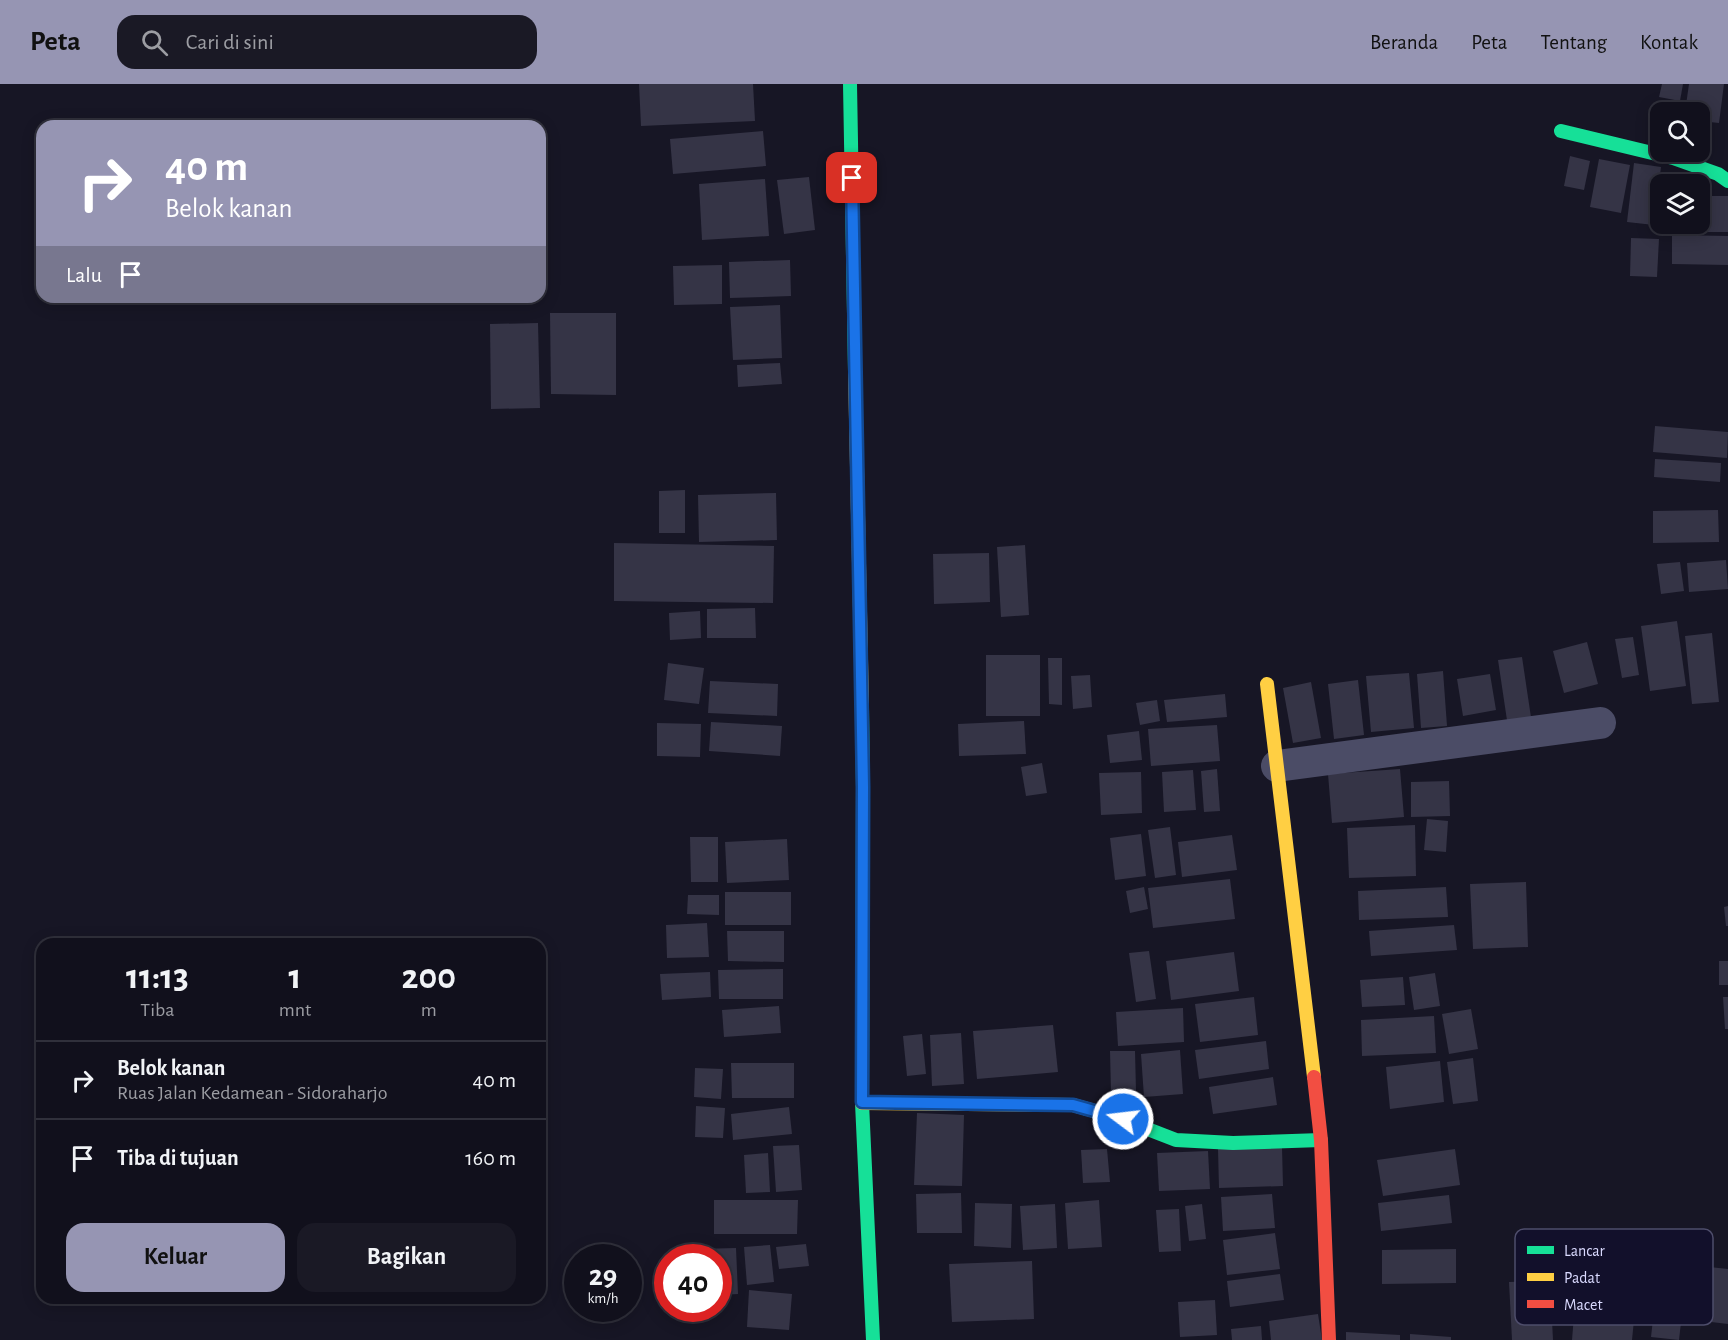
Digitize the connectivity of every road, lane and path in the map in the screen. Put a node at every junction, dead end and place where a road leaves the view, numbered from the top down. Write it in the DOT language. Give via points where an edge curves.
graph roads {
  1 [pos="850,84"];
  2 [pos="1561,131"];
  3 [pos="1728,180"];
  4 [pos="1267,684"];
  5 [pos="1600,723"];
  6 [pos="1277,766"];
  7 [pos="862,1102"];
  8 [pos="1322,1140"];
  9 [pos="873,1340"];
  10 [pos="1329,1340"];
  1 -- 7 [label="street" via="863,787"];
  2 -- 3 [label="street" via="1673,158"];
  4 -- 6 [label="street"];
  5 -- 6 [label="street"];
  6 -- 8 [label="street"];
  7 -- 8 [label="street" via="1073,1105 1176,1140"];
  7 -- 9 [label="street"];
  8 -- 10 [label="street"];
}
